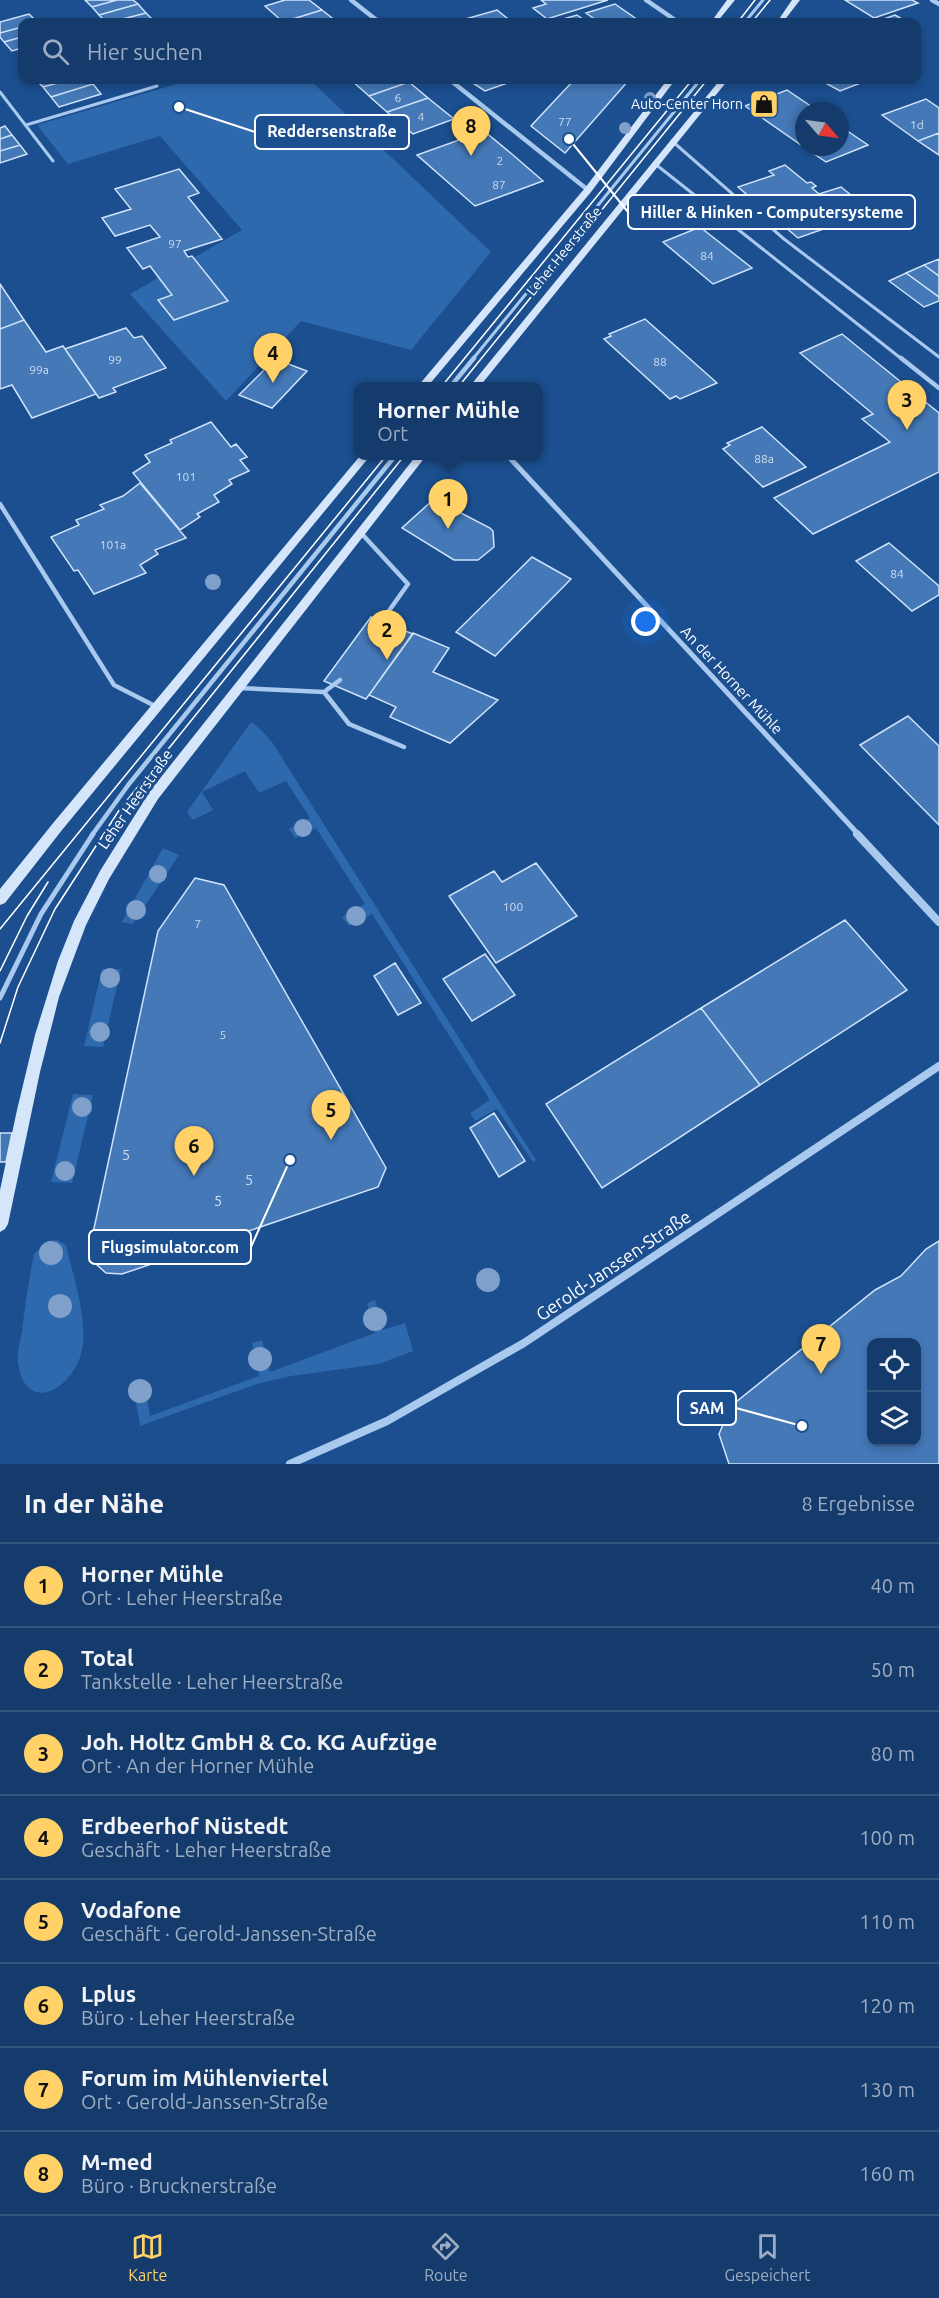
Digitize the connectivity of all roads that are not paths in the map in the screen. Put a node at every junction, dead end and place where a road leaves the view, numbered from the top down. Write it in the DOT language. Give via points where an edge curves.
graph roads {
  1 [pos="351,0"];
  2 [pos="646,0"];
  3 [pos="731,0"];
  4 [pos="763,0"];
  5 [pos="796,0"];
  6 [pos="932,0"];
  7 [pos="939,4"];
  8 [pos="374,18"];
  9 [pos="672,18"];
  10 [pos="717,18"];
  11 [pos="748,18"];
  12 [pos="783,18"];
  13 [pos="455,84"];
  14 [pos="668,84"];
  15 [pos="697,84"];
  16 [pos="721,84"];
  17 [pos="157,86"];
  18 [pos="0,92"];
  19 [pos="26,124"];
  20 [pos="672,141"];
  21 [pos="53,161"];
  22 [pos="654,163"];
  23 [pos="588,190"];
  24 [pos="939,357"];
  25 [pos="427,382"];
  26 [pos="455,382"];
  27 [pos="479,382"];
  28 [pos="939,388"];
  29 [pos="362,460"];
  30 [pos="392,460"];
  31 [pos="417,460"];
  32 [pos="512,460"];
  33 [pos="0,504"];
  34 [pos="361,533"];
  35 [pos="386,615"];
  36 [pos="340,680"];
  37 [pos="238,688"];
  38 [pos="324,692"];
  39 [pos="157,707"];
  40 [pos="404,747"];
  41 [pos="0,899"];
  42 [pos="939,922"];
  43 [pos="0,998"];
  44 [pos="939,1066"];
  45 [pos="0,1224"];
  46 [pos="290,1464"];
  1 -- 8 [label="street"];
  2 -- 9 [label="street"];
  3 -- 10 [label="main road"];
  4 -- 11 [label="lane"];
  5 -- 12 [label="main road"];
  6 -- 7 [label="street"];
  13 -- 23 [label="street"];
  14 -- 23 [label="main road, Leher Heerstraße"];
  15 -- 26 [label="lane"];
  16 -- 20 [label="main road, Leher Heerstraße"];
  17 -- 19 [label="lane"];
  18 -- 19 [label="lane"];
  19 -- 21 [label="lane"];
  20 -- 22 [label="main road, Leher Heerstraße"];
  20 -- 24 [label="lane" via="784,239"];
  22 -- 27 [label="main road, Leher Heerstraße"];
  22 -- 28 [label="lane"];
  23 -- 25 [label="main road, Leher Heerstraße"];
  29 -- 39 [label="main road"];
  30 -- 43 [label="lane" via="87,840 44,907"];
  31 -- 34 [label="main road, Leher Heerstraße"];
  32 -- 42 [label="street, An der Horner Mühle"];
  33 -- 39 [label="lane" via="114,685"];
  34 -- 35 [label="lane" via="408,584"];
  34 -- 37 [label="main road, Leher Heerstraße"];
  36 -- 38 [label="lane"];
  37 -- 38 [label="lane"];
  37 -- 45 [label="main road, Leher Heerstraße" via="135,823 79,926 44,1029"];
  38 -- 40 [label="lane" via="349,724"];
  39 -- 41 [label="main road"];
  44 -- 46 [label="street, Gerold-Janssen-Straße" via="559,1322 460,1383 346,1443"];
}
